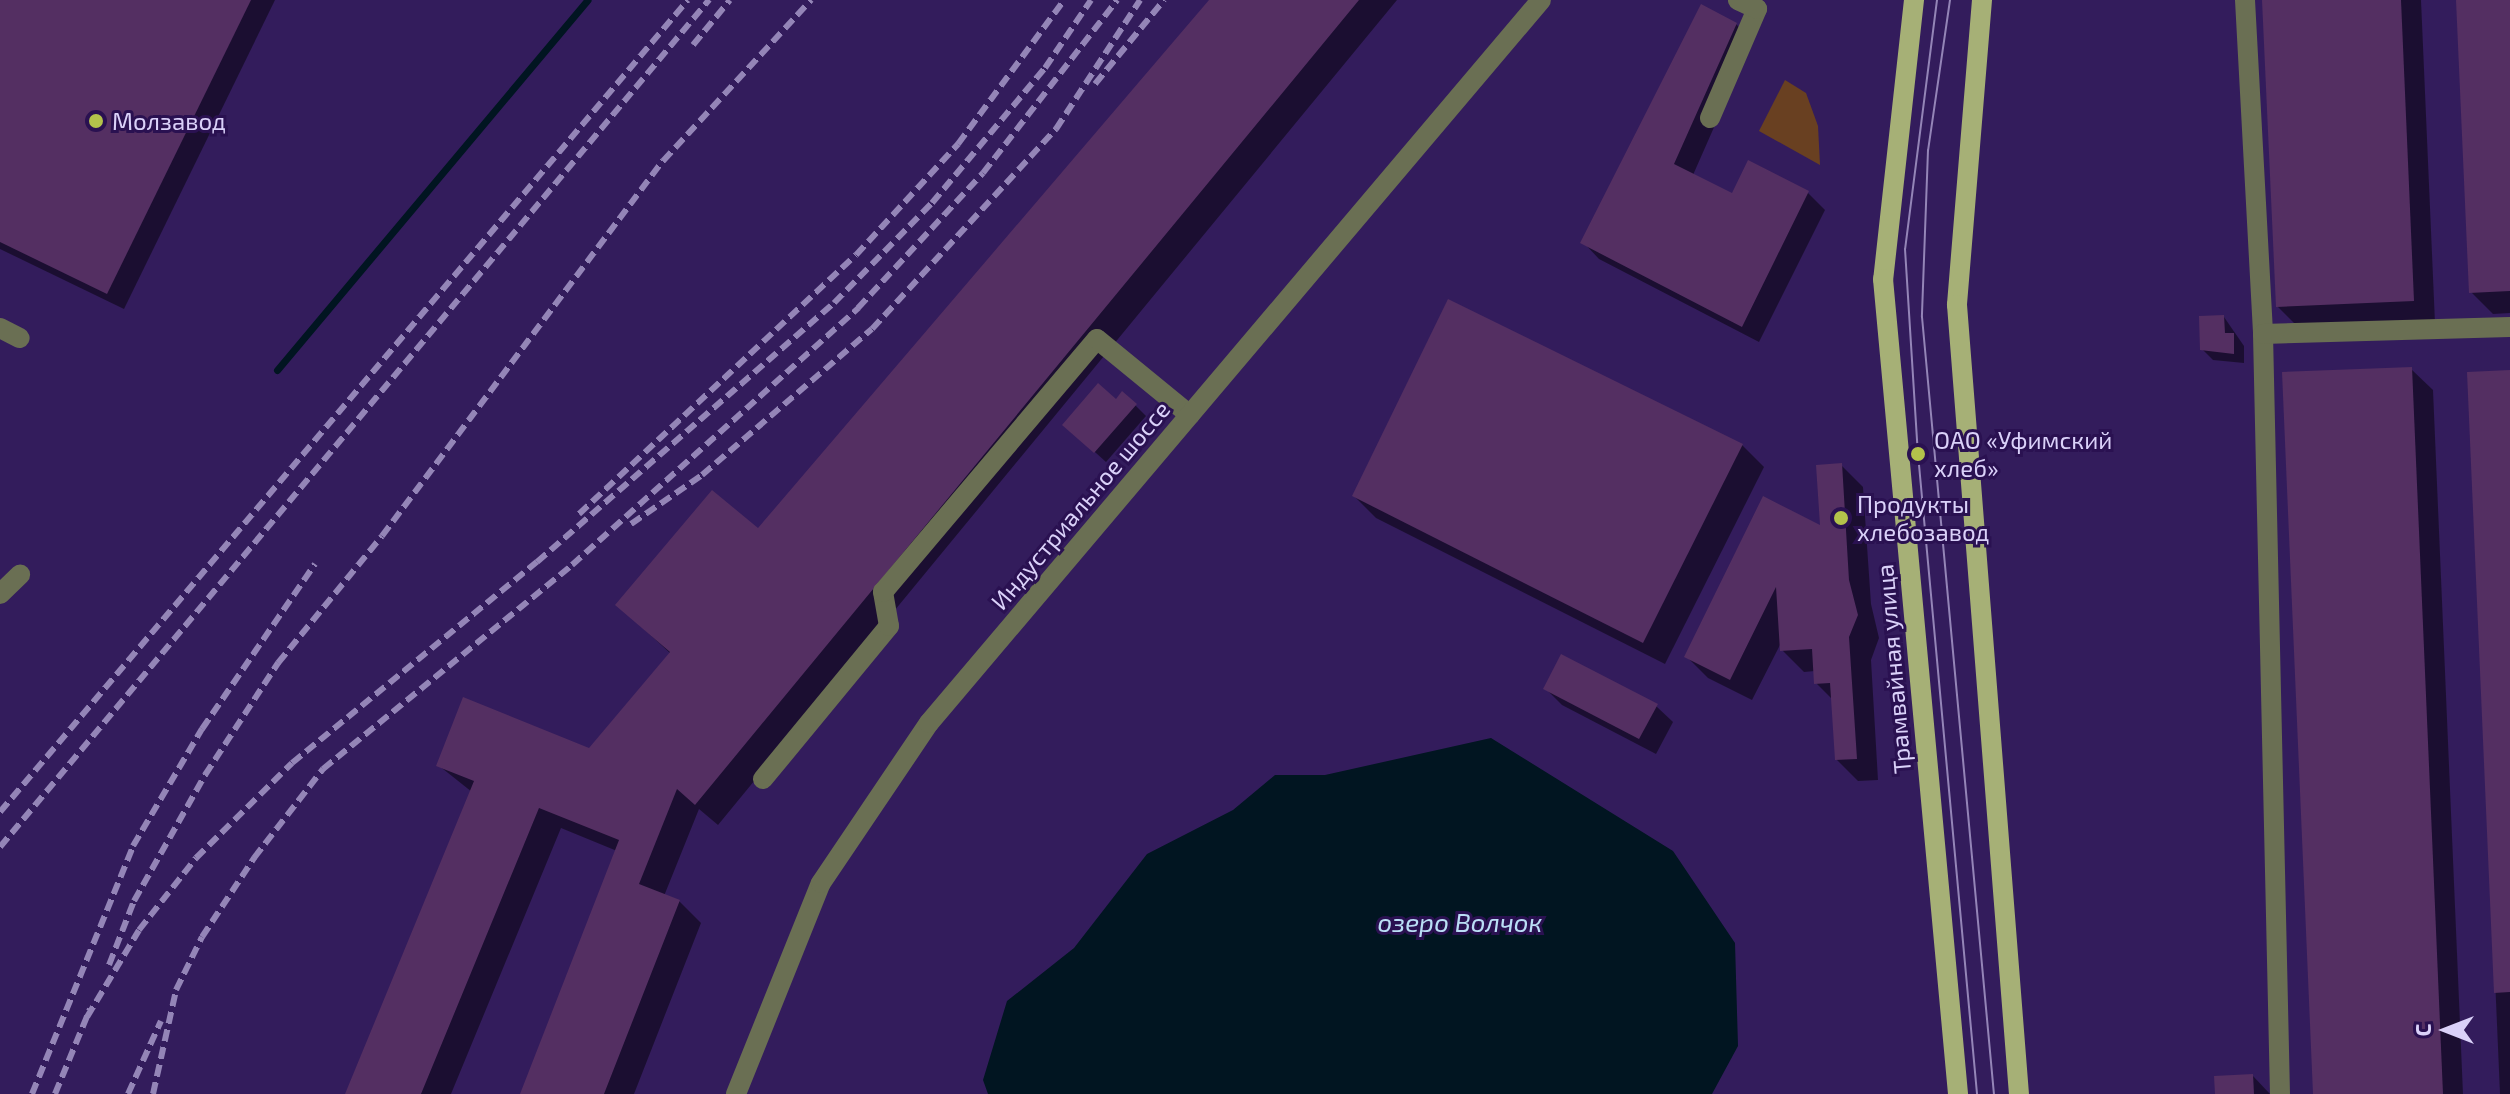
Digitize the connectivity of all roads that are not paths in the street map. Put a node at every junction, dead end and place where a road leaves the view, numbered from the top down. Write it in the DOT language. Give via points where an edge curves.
graph roads {
  1 [pos="1541,0"];
  2 [pos="1738,0"];
  3 [pos="1914,0"];
  4 [pos="1982,0"];
  5 [pos="2245,0"];
  6 [pos="1710,118"];
  7 [pos="2510,327"];
  8 [pos="0,328"];
  9 [pos="2263,334"];
  10 [pos="20,338"];
  11 [pos="1190,415"];
  12 [pos="20,575"];
  13 [pos="0,594"];
  14 [pos="763,779"];
  15 [pos="736,1094"];
  16 [pos="1958,1094"];
  17 [pos="2019,1094"];
  18 [pos="2280,1094"];
  1 -- 11 [label="street, Индустриальное шоссе"];
  2 -- 6 [label="street" via="1757,9"];
  3 -- 16 [label="main road, Трамвайная улица" via="1883,279"];
  4 -- 17 [label="main road" via="1957,305"];
  5 -- 9 [label="street"];
  7 -- 9 [label="street"];
  8 -- 10 [label="street"];
  9 -- 18 [label="street"];
  11 -- 14 [label="street" via="1097,339 883,592 889,626"];
  11 -- 15 [label="street, Индустриальное шоссе" via="929,723 821,883"];
  12 -- 13 [label="street"];
}
